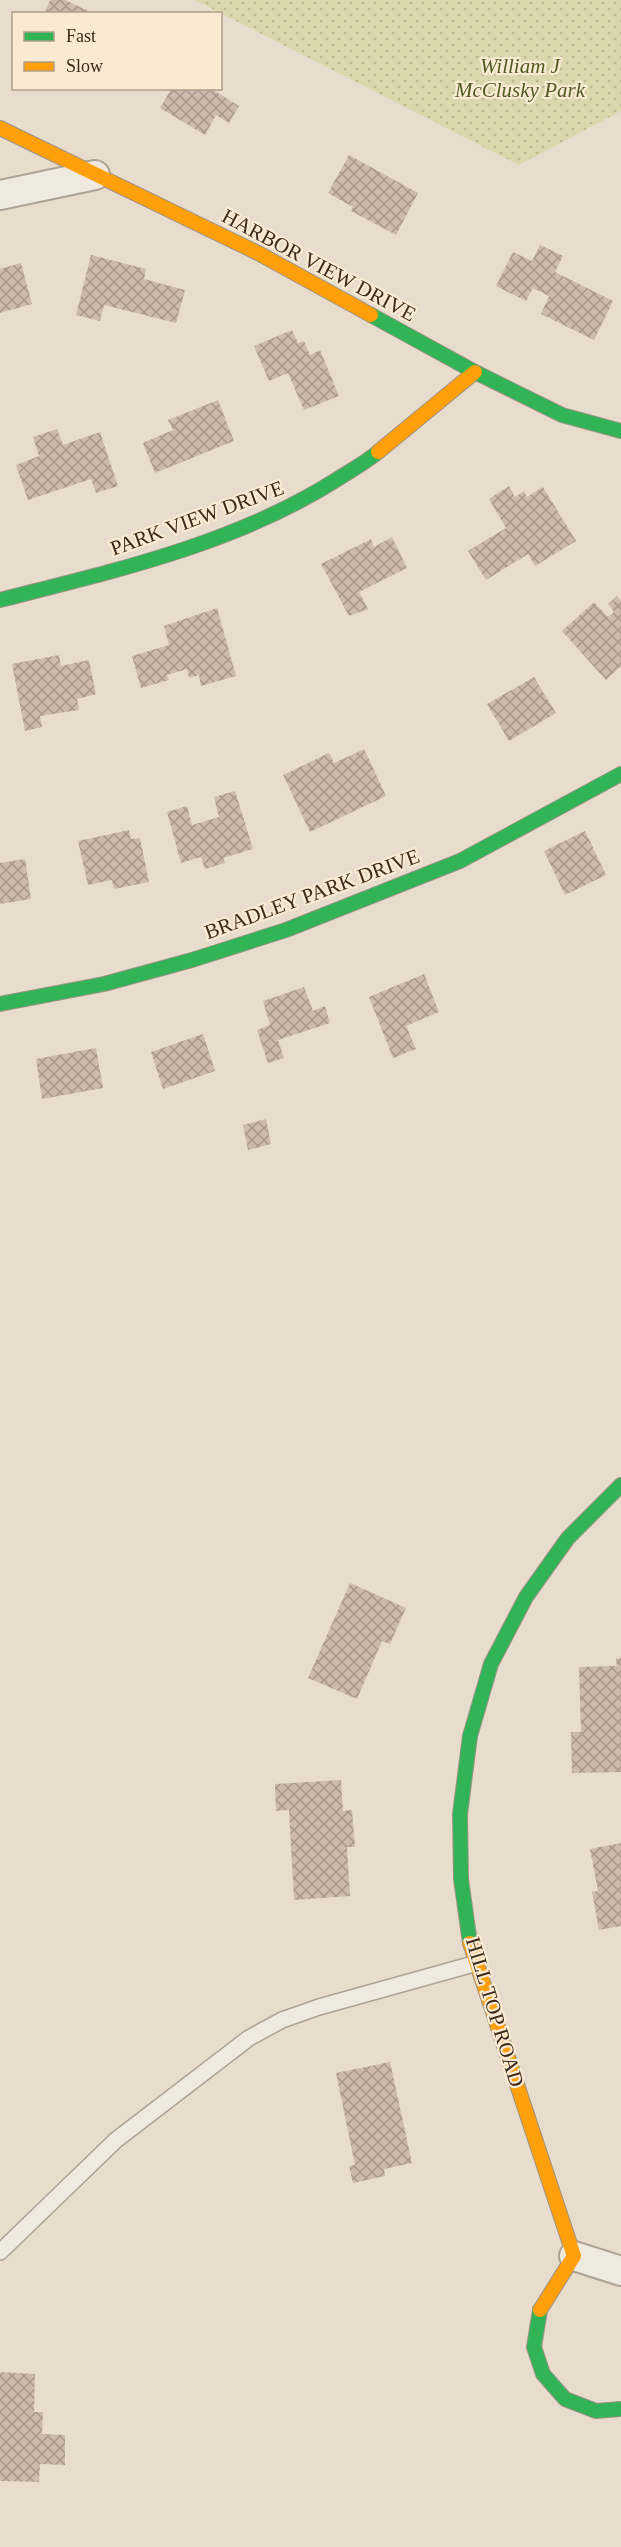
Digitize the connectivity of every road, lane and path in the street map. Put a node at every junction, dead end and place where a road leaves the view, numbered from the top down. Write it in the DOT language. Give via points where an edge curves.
graph roads {
  1 [pos="0,128"];
  2 [pos="95,175"];
  3 [pos="0,195"];
  4 [pos="475,372"];
  5 [pos="621,431"];
  6 [pos="0,600"];
  7 [pos="621,774"];
  8 [pos="0,1004"];
  9 [pos="621,1485"];
  10 [pos="477,1963"];
  11 [pos="0,2252"];
  12 [pos="574,2256"];
  13 [pos="621,2271"];
  14 [pos="621,2409"];
  1 -- 2 [label="street, HARBOR VIEW DRIVE"];
  2 -- 3 [label="street"];
  2 -- 4 [label="street, HARBOR VIEW DRIVE" via="258,253"];
  4 -- 5 [label="street, HARBOR VIEW DRIVE" via="562,416"];
  4 -- 6 [label="street, PARK VIEW DRIVE" via="371,458 298,504 128,568"];
  7 -- 8 [label="street, BRADLEY PARK DRIVE" via="460,861 286,930 115,981"];
  9 -- 10 [label="street, HILL TOP ROAD" via="562,1546 526,1598 491,1664 470,1736 460,1814 461,1879 471,1948"];
  10 -- 11 [label="lane" via="319,2007 282,2020 249,2038 116,2140"];
  10 -- 12 [label="street, HILL TOP ROAD"];
  12 -- 13 [label="street"];
  12 -- 14 [label="street" via="540,2311 534,2347 543,2373 565,2399 596,2411"];
}
